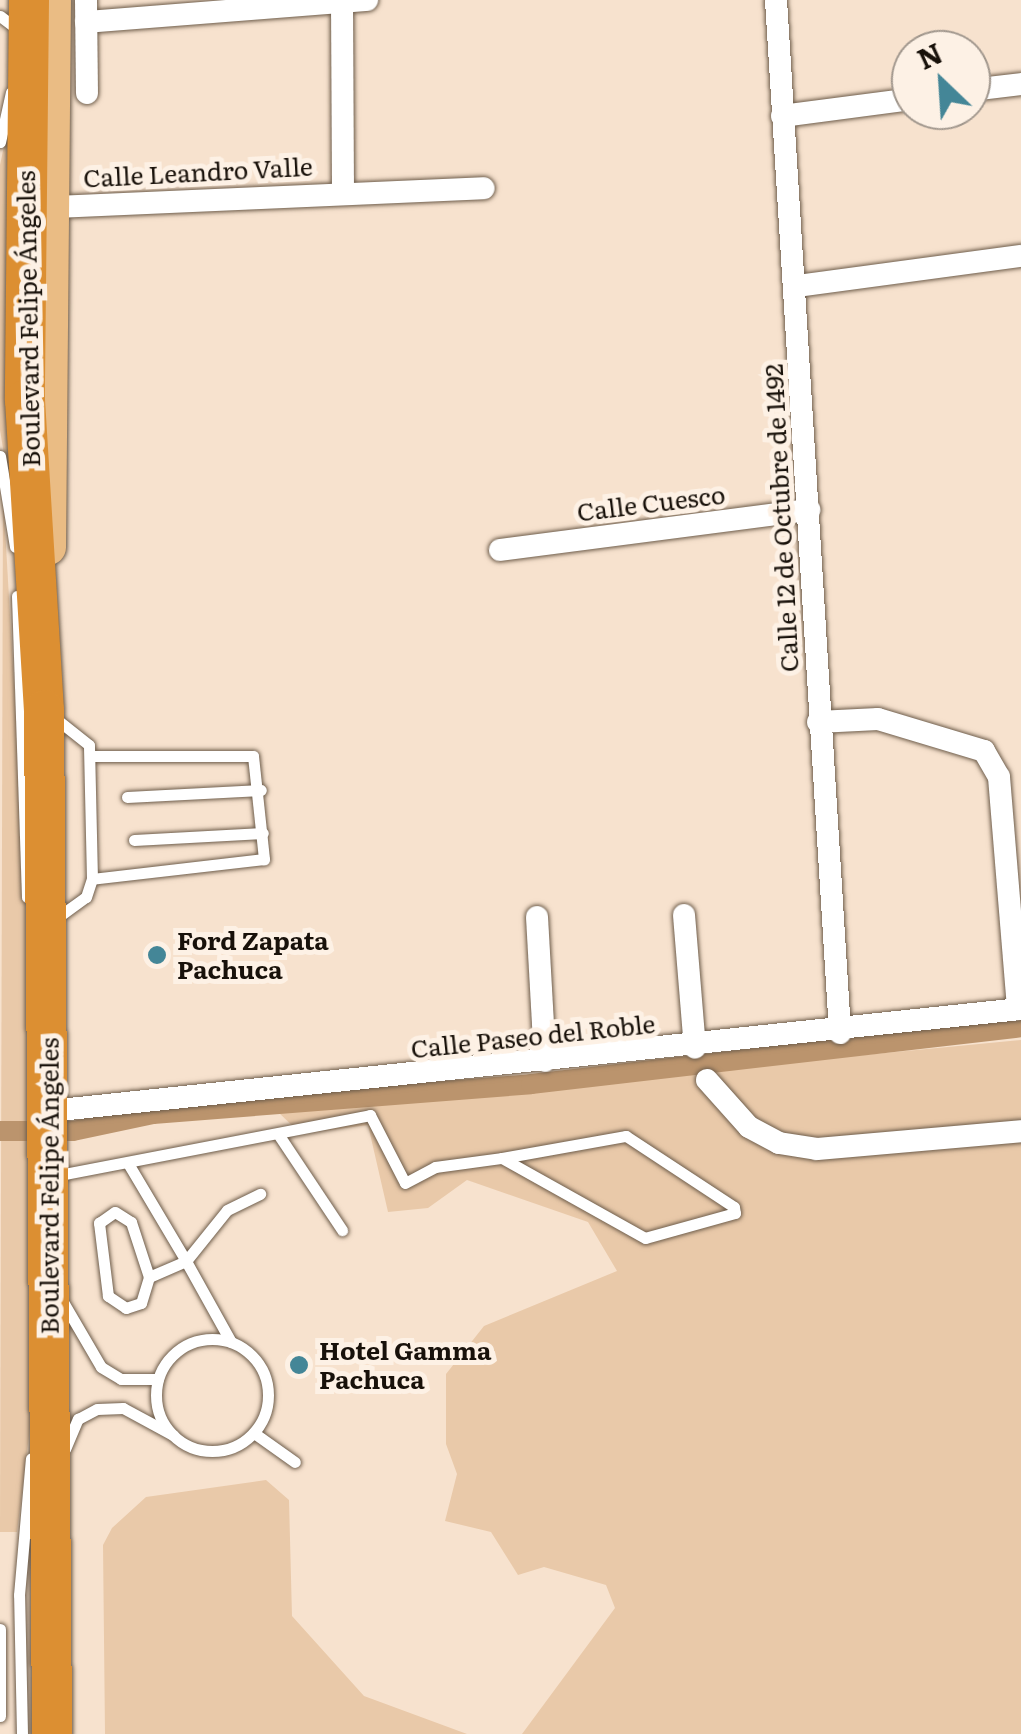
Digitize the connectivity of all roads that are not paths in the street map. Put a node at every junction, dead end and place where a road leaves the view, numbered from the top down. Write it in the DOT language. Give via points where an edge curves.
graph roads {
  1 [pos="12,0"];
  2 [pos="45,0"];
  3 [pos="53,0"];
  4 [pos="367,0"];
  5 [pos="776,0"];
  6 [pos="342,2"];
  7 [pos="86,11"];
  8 [pos="20,13"];
  9 [pos="0,16"];
  10 [pos="1021,84"];
  11 [pos="12,86"];
  12 [pos="991,88"];
  13 [pos="87,92"];
  14 [pos="891,101"];
  15 [pos="782,116"];
  16 [pos="13,153"];
  17 [pos="484,188"];
  18 [pos="344,192"];
  19 [pos="56,208"];
  20 [pos="1021,256"];
  21 [pos="798,286"];
  22 [pos="0,456"];
  23 [pos="809,510"];
  24 [pos="500,550"];
  25 [pos="16,555"];
  26 [pos="41,638"];
  27 [pos="44,710"];
  28 [pos="818,722"];
  29 [pos="90,756"];
  30 [pos="261,790"];
  31 [pos="127,796"];
  32 [pos="263,833"];
  33 [pos="134,840"];
  34 [pos="1014,870"];
  35 [pos="92,879"];
  36 [pos="684,915"];
  37 [pos="536,917"];
  38 [pos="47,926"];
  39 [pos="1020,1009"];
  40 [pos="840,1033"];
  41 [pos="696,1048"];
  42 [pos="545,1061"];
  43 [pos="708,1080"];
  44 [pos="1021,1131"];
  45 [pos="280,1137"];
  46 [pos="46,1138"];
  47 [pos="502,1158"];
  48 [pos="129,1165"];
  49 [pos="260,1194"];
  50 [pos="342,1230"];
  51 [pos="186,1261"];
  52 [pos="149,1277"];
  53 [pos="49,1288"];
  54 [pos="231,1342"];
  55 [pos="158,1379"];
  56 [pos="42,1393"];
  57 [pos="254,1432"];
  58 [pos="174,1436"];
  59 [pos="294,1462"];
  60 [pos="50,1490"];
  61 [pos="0,1628"];
  62 [pos="0,1716"];
  63 [pos="22,1734"];
  64 [pos="48,1734"];
  1 -- 8 [label="lane"];
  2 -- 16 [label="highway"];
  3 -- 19 [label="main road, Boulevard Felipe Ángeles"];
  4 -- 6 [label="street"];
  5 -- 15 [label="street, Calle 12 de Octubre de 1492"];
  6 -- 7 [label="street"];
  6 -- 18 [label="street"];
  7 -- 13 [label="street"];
  8 -- 9 [label="lane"];
  8 -- 11 [label="lane"];
  8 -- 16 [label="highway, Boulevard Felipe Ángeles"];
  10 -- 12 [label="street"];
  11 -- 16 [label="lane"];
  11 -- 25 [label="lane"];
  14 -- 15 [label="street"];
  15 -- 21 [label="street, Calle 12 de Octubre de 1492"];
  16 -- 26 [label="highway, Boulevard Felipe Ángeles"];
  17 -- 18 [label="street, Calle Leandro Valle"];
  18 -- 19 [label="street, Calle Leandro Valle"];
  19 -- 26 [label="main road, Boulevard Felipe Ángeles"];
  20 -- 21 [label="street"];
  21 -- 23 [label="street, Calle 12 de Octubre de 1492"];
  22 -- 25 [label="lane"];
  23 -- 24 [label="street, Calle Cuesco"];
  23 -- 28 [label="street, Calle 12 de Octubre de 1492"];
  25 -- 46 [label="lane"];
  26 -- 27 [label="highway, Boulevard Felipe Ángeles"];
  27 -- 29 [label="lane" via="81,736"];
  27 -- 38 [label="highway, Boulevard Felipe Ángeles"];
  28 -- 34 [label="street" via="878,719 957,735 984,751 999,777"];
  28 -- 40 [label="street, Calle 12 de Octubre de 1492"];
  29 -- 30 [label="lane" via="245,753 260,762"];
  29 -- 35 [label="lane"];
  30 -- 31 [label="lane"];
  30 -- 32 [label="lane"];
  32 -- 33 [label="lane"];
  32 -- 35 [label="lane" via="256,866"];
  34 -- 39 [label="street"];
  35 -- 38 [label="lane" via="86,897"];
  36 -- 41 [label="street"];
  37 -- 42 [label="street"];
  38 -- 46 [label="highway, Boulevard Felipe Ángeles"];
  39 -- 40 [label="street, Calle Paseo del Roble"];
  40 -- 41 [label="street, Calle Paseo del Roble"];
  41 -- 42 [label="street, Calle Paseo del Roble"];
  42 -- 46 [label="street, Calle Paseo del Roble"];
  43 -- 44 [label="street" via="749,1127 780,1143 817,1149"];
  45 -- 47 [label="lane" via="302,1123 370,1115 405,1183 435,1167"];
  45 -- 48 [label="lane"];
  45 -- 50 [label="lane"];
  46 -- 48 [label="lane"];
  46 -- 53 [label="highway, Boulevard Felipe Ángeles"];
  46 -- 56 [label="lane"];
  47 -- 47 [label="lane" via="645,1238 735,1213 626,1136"];
  48 -- 51 [label="lane"];
  49 -- 51 [label="lane" via="226,1210"];
  51 -- 52 [label="lane"];
  51 -- 54 [label="lane"];
  52 -- 52 [label="lane" via="131,1222 106,1213 114,1305 140,1303"];
  53 -- 55 [label="lane" via="70,1303 101,1367 121,1379"];
  53 -- 60 [label="highway, Boulevard Felipe Ángeles"];
  54 -- 55 [label="lane" via="179,1350"];
  54 -- 57 [label="lane" via="267,1380"];
  55 -- 58 [label="lane" via="160,1416"];
  56 -- 63 [label="lane" via="19,1596"];
  56 -- 64 [label="lane"];
  57 -- 58 [label="lane" via="221,1450"];
  57 -- 59 [label="lane"];
  58 -- 60 [label="lane" via="122,1408 97,1409 78,1419"];
  60 -- 64 [label="highway, Boulevard Felipe Ángeles"];
  61 -- 62 [label="lane"];
}
